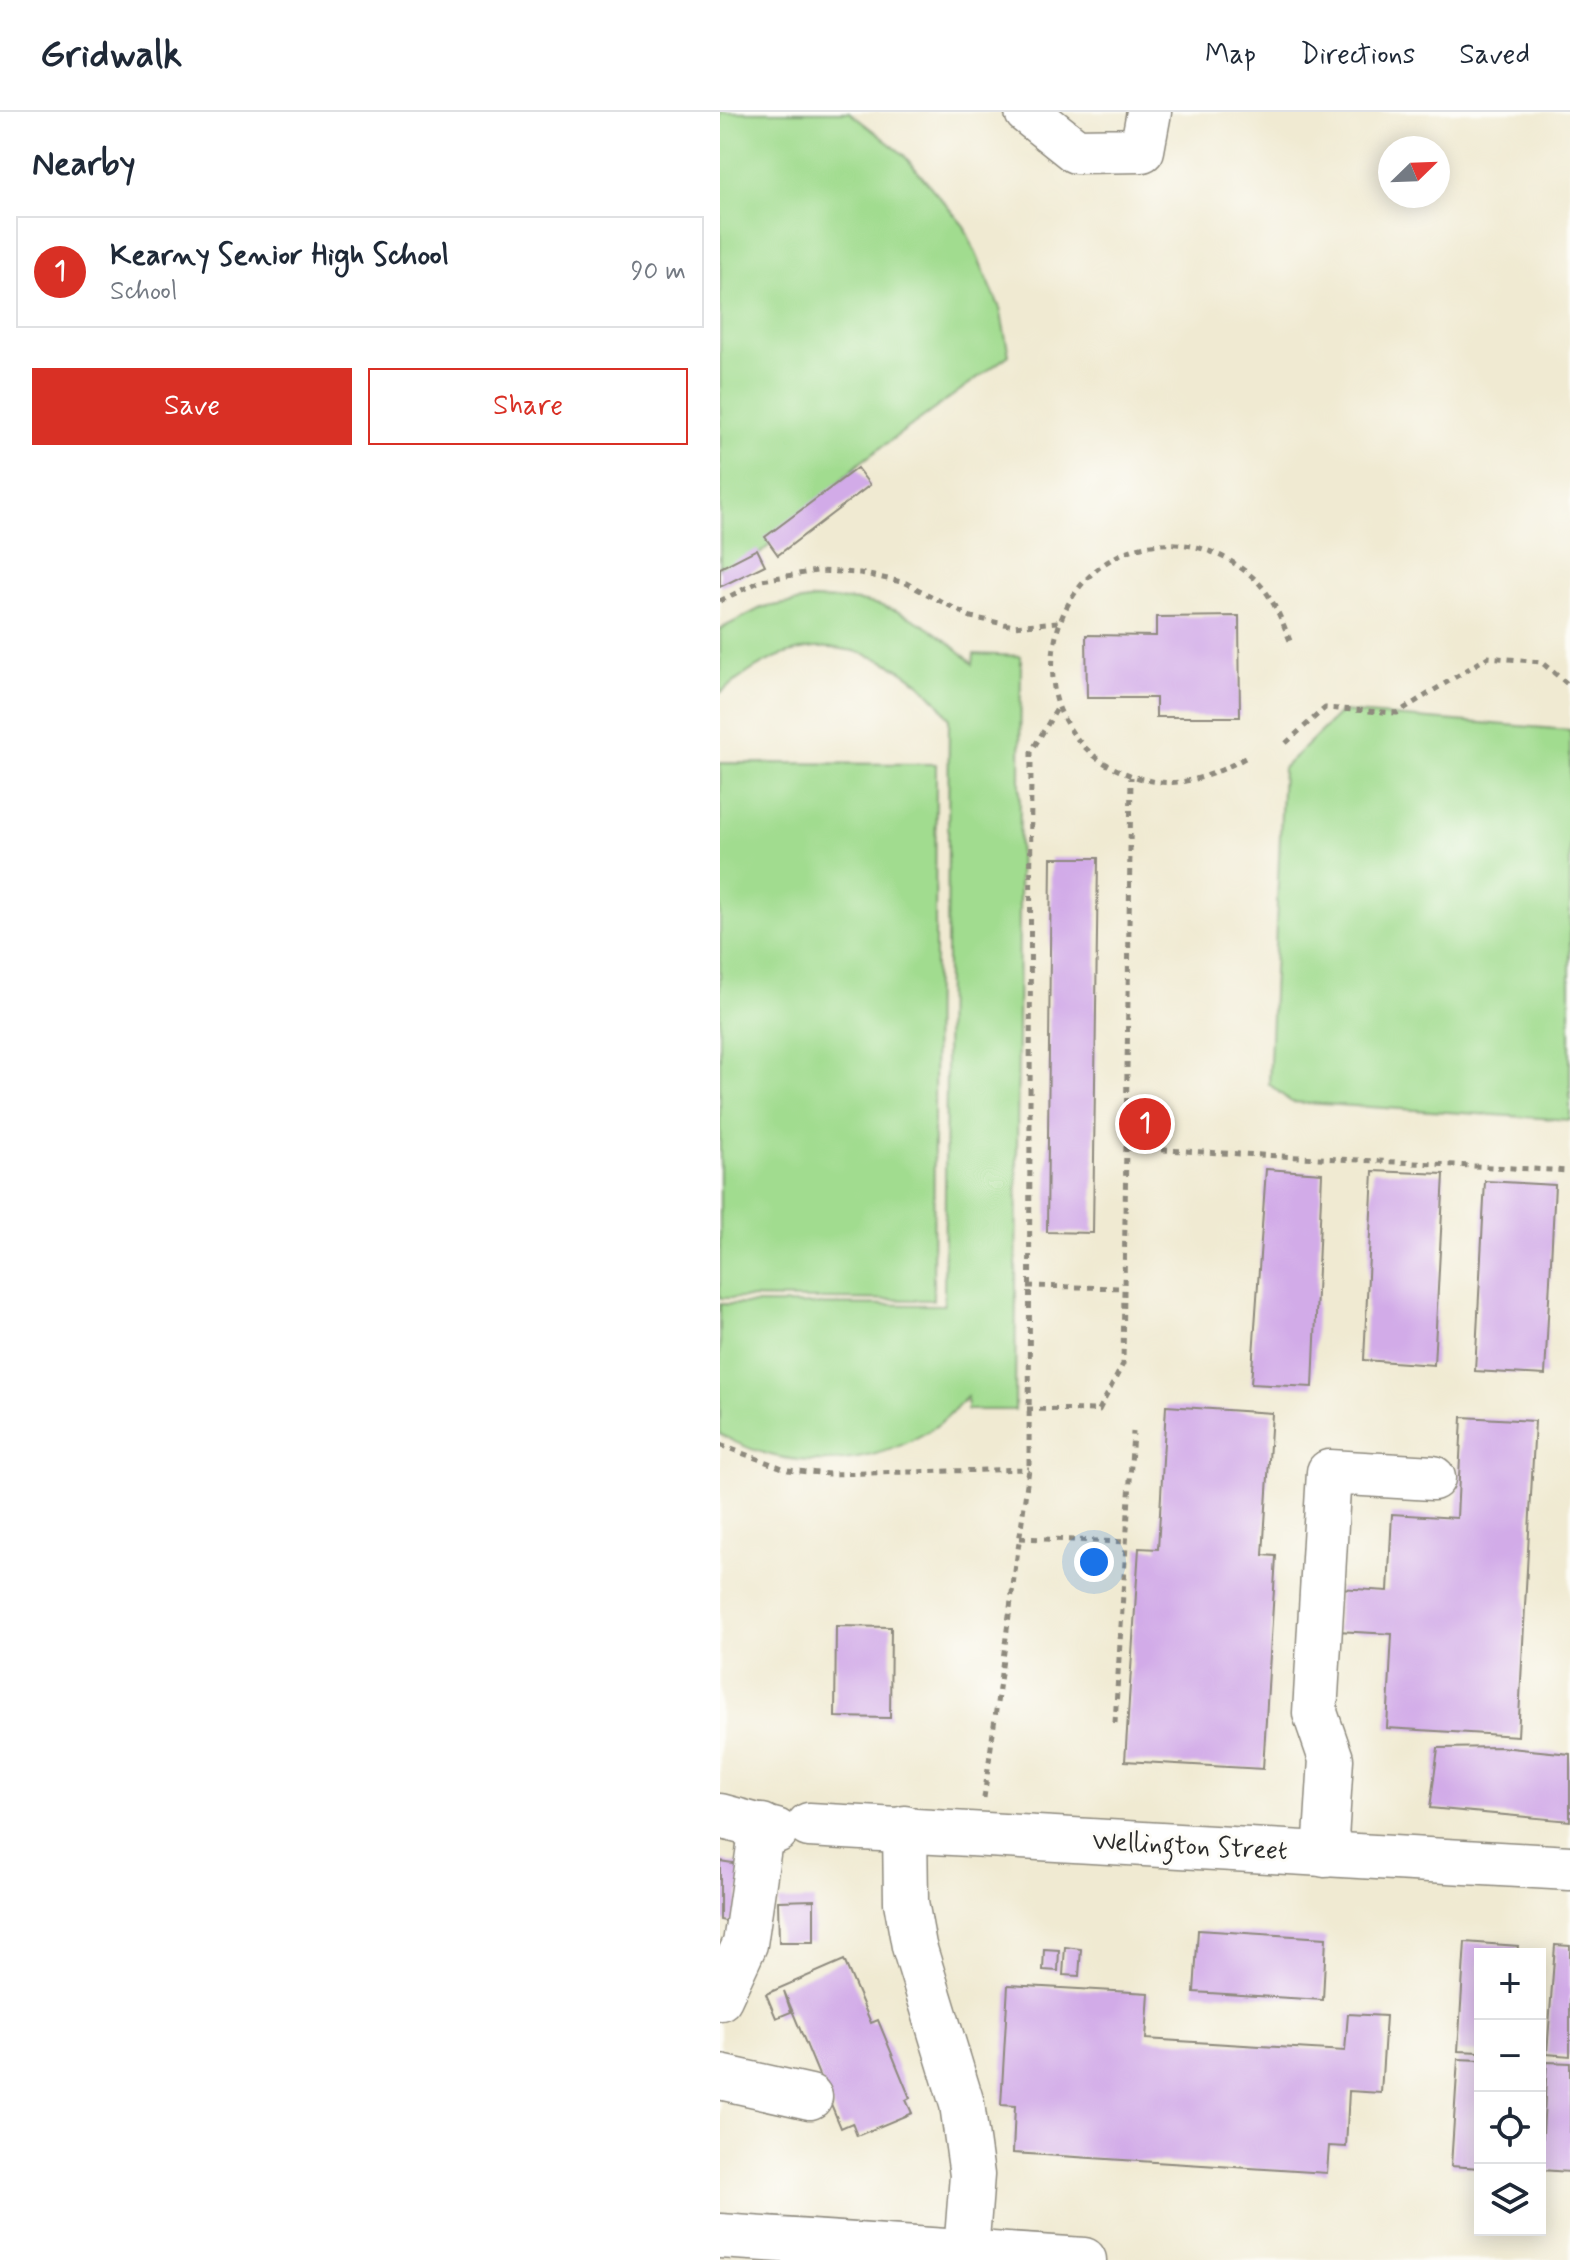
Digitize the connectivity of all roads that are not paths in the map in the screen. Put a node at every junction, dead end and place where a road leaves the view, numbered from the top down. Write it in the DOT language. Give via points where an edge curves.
graph roads {
  1 [pos="1027,112"];
  2 [pos="1149,112"];
  3 [pos="1433,1478"];
  4 [pos="720,1816"];
  5 [pos="782,1828"];
  6 [pos="905,1828"];
  7 [pos="1325,1855"];
  8 [pos="1570,1868"];
  9 [pos="720,1998"];
  10 [pos="720,2077"];
  11 [pos="810,2097"];
  12 [pos="720,2236"];
  13 [pos="966,2252"];
  14 [pos="1018,2258"];
  15 [pos="1084,2260"];
  1 -- 2 [label="street" via="1076,151 1089,151 1142,150"];
  3 -- 7 [label="street" via="1329,1472 1315,1713 1331,1759"];
  4 -- 5 [label="street, Wellington Street"];
  5 -- 6 [label="street, Wellington Street"];
  5 -- 9 [label="street" via="745,1944"];
  6 -- 7 [label="street, Wellington Street"];
  6 -- 13 [label="street" via="906,1902 914,1946 962,2104 972,2175"];
  7 -- 8 [label="street, Wellington Street"];
  10 -- 11 [label="street"];
  12 -- 13 [label="street"];
  13 -- 14 [label="street"];
  14 -- 15 [label="street"];
}
